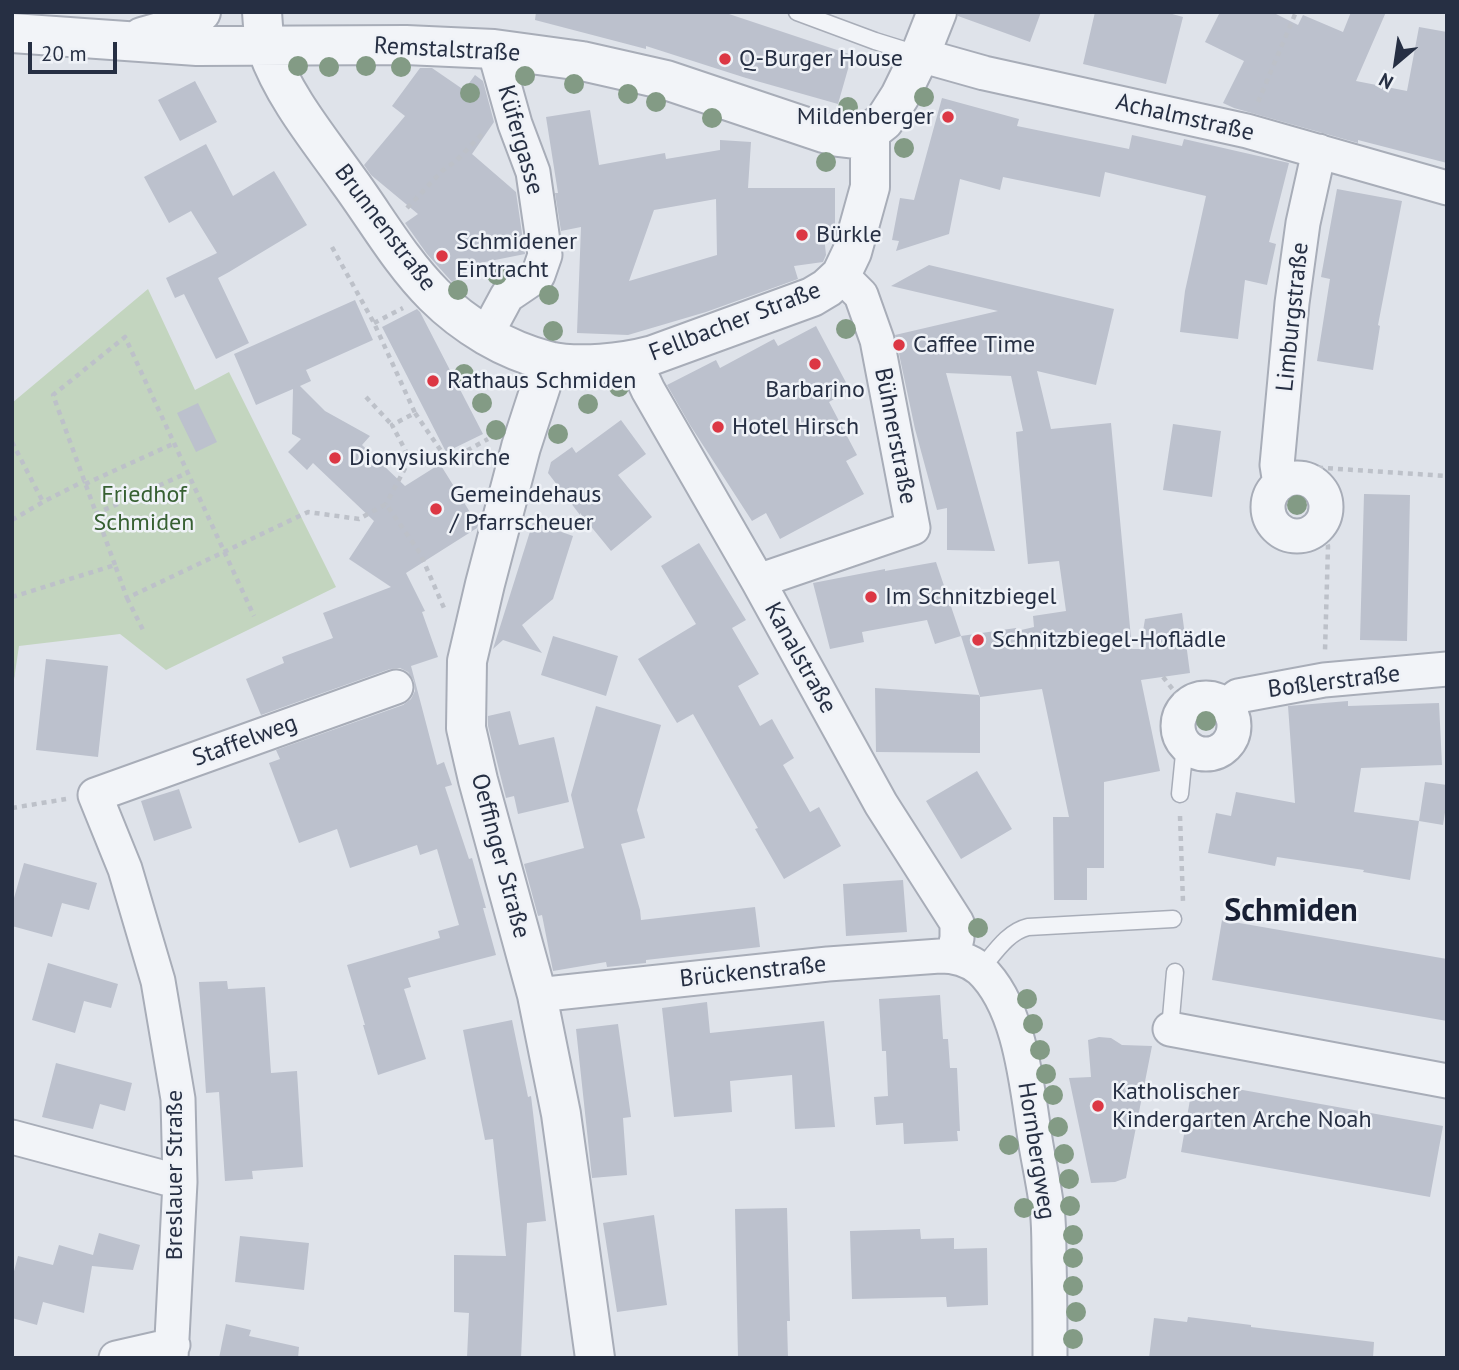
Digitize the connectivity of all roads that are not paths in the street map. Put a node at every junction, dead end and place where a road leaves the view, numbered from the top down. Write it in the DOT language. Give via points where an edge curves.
graph roads {
  1 [pos="201,12"];
  2 [pos="797,12"];
  3 [pos="937,12"];
  4 [pos="264,29"];
  5 [pos="12,33"];
  6 [pos="127,40"];
  7 [pos="494,49"];
  8 [pos="920,55"];
  9 [pos="870,132"];
  10 [pos="1319,151"];
  11 [pos="1447,188"];
  12 [pos="841,275"];
  13 [pos="486,335"];
  14 [pos="634,360"];
  15 [pos="549,361"];
  16 [pos="1320,526"];
  17 [pos="758,581"];
  18 [pos="1447,669"];
  19 [pos="396,687"];
  20 [pos="1225,706"];
  21 [pos="1185,744"];
  22 [pos="1180,794"];
  23 [pos="95,795"];
  24 [pos="1178,912"];
  25 [pos="967,962"];
  26 [pos="1175,972"];
  27 [pos="537,995"];
  28 [pos="1170,1029"];
  29 [pos="1447,1081"];
  30 [pos="12,1137"];
  31 [pos="180,1182"];
  32 [pos="172,1351"];
  33 [pos="116,1358"];
  34 [pos="595,1358"];
  35 [pos="1050,1358"];
  1 -- 6 [label="street" via="170,29"];
  2 -- 8 [label="lane"];
  3 -- 8 [label="street"];
  4 -- 6 [label="street, Remstalstraße" via="165,45"];
  4 -- 7 [label="street, Remstalstraße" via="406,45"];
  4 -- 13 [label="street, Brunnenstraße" via="278,77 392,244 432,293"];
  5 -- 6 [label="street, Remstalstraße"];
  7 -- 9 [label="street, Remstalstraße" via="582,61 666,80 838,137 855,139"];
  7 -- 13 [label="street, Küfergasse" via="533,172 545,255 538,275 507,296"];
  8 -- 9 [label="street" via="901,96"];
  8 -- 10 [label="street, Achalmstraße"];
  9 -- 12 [label="street, Fellbacher Straße" via="870,187"];
  10 -- 11 [label="street, Achalmstraße"];
  10 -- 16 [label="street, Limburgstraße" via="1292,303 1278,474 1310,480 1320,489 1327,506"];
  12 -- 14 [label="street, Fellbacher Straße" via="812,297"];
  12 -- 17 [label="street, Bühnerstraße" via="861,295 877,340 913,528"];
  13 -- 15 [label="street, Brunnenstraße"];
  14 -- 15 [label="street, Fellbacher Straße" via="592,364"];
  14 -- 17 [label="street, Kanalstraße"];
  15 -- 27 [label="street, Oeffinger Straße" via="521,447 467,661 466,728"];
  17 -- 25 [label="street, Kanalstraße" via="881,804 957,923 957,938"];
  18 -- 20 [label="street, Boßlerstraße" via="1324,680 1238,696"];
  19 -- 23 [label="street, Staffelweg"];
  20 -- 21 [label="street" via="1202,699 1186,706 1179,723"];
  20 -- 21 [label="street" via="1234,725 1226,746 1210,754"];
  21 -- 22 [label="lane"];
  23 -- 31 [label="street, Breslauer Straße" via="125,869 158,981 178,1099"];
  24 -- 25 [label="lane" via="1018,929"];
  25 -- 27 [label="street, Brückenstraße" via="828,964"];
  25 -- 35 [label="street, Hornbergweg" via="1000,997 1017,1039 1025,1077 1048,1219"];
  26 -- 28 [label="lane"];
  27 -- 34 [label="street, Oeffinger Straße" via="561,1114"];
  28 -- 29 [label="street"];
  30 -- 31 [label="street"];
  31 -- 32 [label="street, Breslauer Straße"];
  32 -- 33 [label="street"];
}
